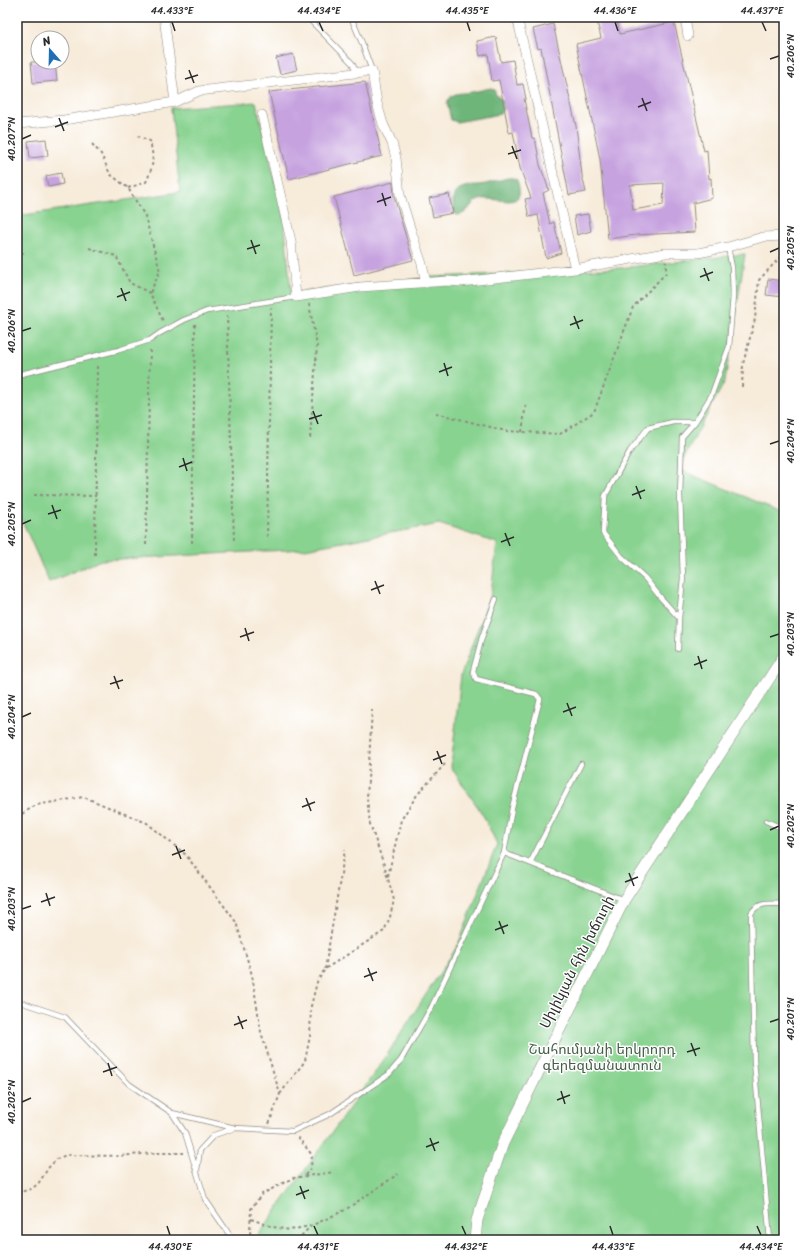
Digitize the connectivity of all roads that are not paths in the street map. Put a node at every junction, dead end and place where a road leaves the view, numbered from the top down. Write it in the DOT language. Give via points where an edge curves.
graph roads {
  1 [pos="164,17"];
  2 [pos="309,17"];
  3 [pos="351,17"];
  4 [pos="517,17"];
  5 [pos="686,17"];
  6 [pos="688,36"];
  7 [pos="372,71"];
  8 [pos="357,73"];
  9 [pos="175,102"];
  10 [pos="262,115"];
  11 [pos="17,124"];
  12 [pos="784,236"];
  13 [pos="728,247"];
  14 [pos="575,269"];
  15 [pos="426,283"];
  16 [pos="296,297"];
  17 [pos="17,375"];
  18 [pos="694,422"];
  19 [pos="496,599"];
  20 [pos="679,618"];
  21 [pos="678,649"];
  22 [pos="784,656"];
  23 [pos="580,764"];
  24 [pos="766,821"];
  25 [pos="784,829"];
  26 [pos="504,853"];
  27 [pos="530,863"];
  28 [pos="624,900"];
  29 [pos="784,904"];
  30 [pos="17,1002"];
  31 [pos="172,1113"];
  32 [pos="235,1128"];
  33 [pos="197,1172"];
  34 [pos="235,1240"];
  35 [pos="474,1240"];
  36 [pos="770,1240"];
  1 -- 9 [label="street"];
  2 -- 8 [label="lane" via="352,63"];
  3 -- 7 [label="lane"];
  4 -- 14 [label="street"];
  5 -- 6 [label="street"];
  7 -- 8 [label="street"];
  7 -- 15 [label="street" via="377,103 396,158 400,195"];
  8 -- 9 [label="street" via="199,90"];
  9 -- 11 [label="street" via="64,120"];
  10 -- 16 [label="street" via="291,241"];
  12 -- 13 [label="street" via="763,237"];
  13 -- 14 [label="street" via="698,253 665,253"];
  13 -- 18 [label="lane" via="733,295 729,347 711,396"];
  14 -- 15 [label="street" via="461,282"];
  15 -- 16 [label="street" via="360,287"];
  16 -- 17 [label="lane" via="207,311 167,329 150,340"];
  18 -- 20 [label="lane" via="682,436 680,495 684,578"];
  18 -- 20 [label="lane" via="673,422 648,428 630,451 606,496 602,533"];
  19 -- 26 [label="lane" via="473,672 476,679 536,694 540,699 512,808"];
  20 -- 21 [label="lane"];
  22 -- 28 [label="street, Սիլիկյան հին խճուղի"];
  23 -- 27 [label="lane"];
  24 -- 25 [label="lane"];
  26 -- 27 [label="lane"];
  26 -- 32 [label="lane" via="432,1006 401,1060 390,1074 330,1114 293,1131"];
  27 -- 28 [label="lane"];
  28 -- 35 [label="street, Սիլիկյան հին խճուղի" via="503,1143 477,1220"];
  29 -- 36 [label="lane" via="758,905 751,914 754,1061"];
  30 -- 31 [label="lane" via="65,1017 129,1084"];
  31 -- 32 [label="lane"];
  31 -- 33 [label="lane" via="185,1133"];
  32 -- 33 [label="lane" via="214,1135 200,1150"];
  33 -- 34 [label="lane" via="205,1199"];
}
